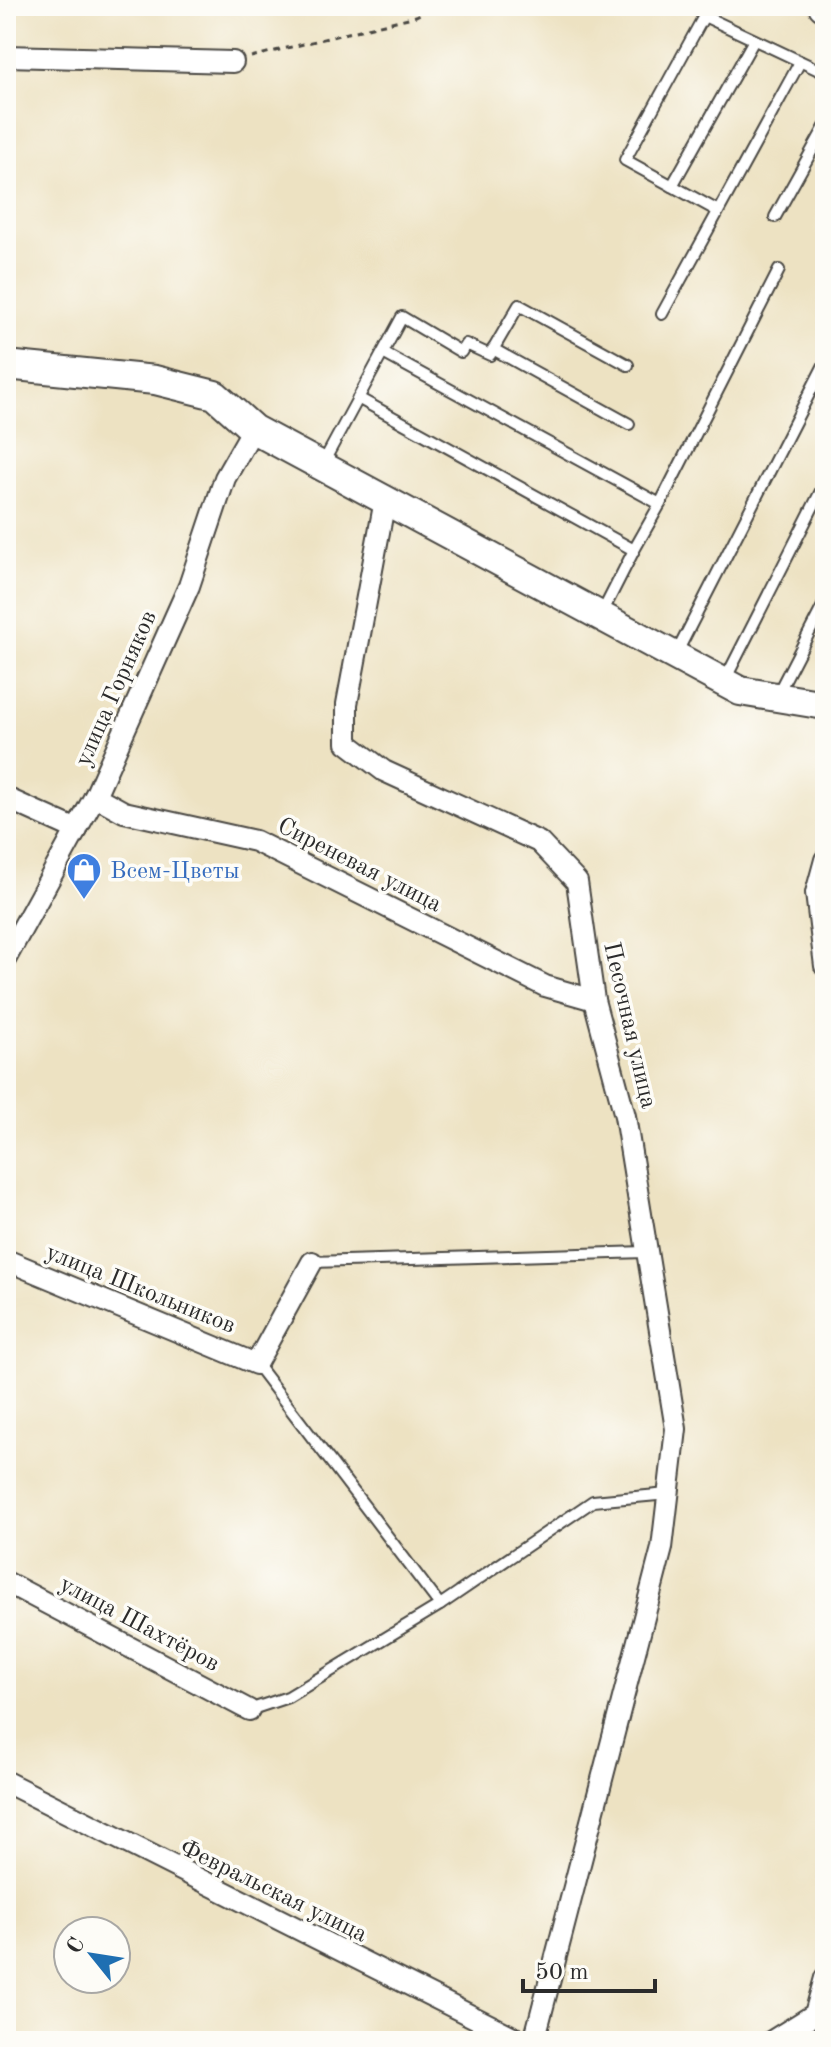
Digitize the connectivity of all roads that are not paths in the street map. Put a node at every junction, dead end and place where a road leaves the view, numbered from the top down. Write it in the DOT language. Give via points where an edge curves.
graph roads {
  1 [pos="695,6"];
  2 [pos="704,16"];
  3 [pos="754,40"];
  4 [pos="6,56"];
  5 [pos="233,62"];
  6 [pos="800,62"];
  7 [pos="825,73"];
  8 [pos="825,127"];
  9 [pos="672,186"];
  10 [pos="718,211"];
  11 [pos="775,217"];
  12 [pos="779,270"];
  13 [pos="662,314"];
  14 [pos="493,349"];
  15 [pos="383,353"];
  16 [pos="825,363"];
  17 [pos="6,365"];
  18 [pos="628,365"];
  19 [pos="358,398"];
  20 [pos="629,424"];
  21 [pos="253,429"];
  22 [pos="321,466"];
  23 [pos="825,483"];
  24 [pos="385,500"];
  25 [pos="660,504"];
  26 [pos="634,550"];
  27 [pos="825,602"];
  28 [pos="601,615"];
  29 [pos="676,654"];
  30 [pos="724,682"];
  31 [pos="776,697"];
  32 [pos="825,705"];
  33 [pos="95,796"];
  34 [pos="6,798"];
  35 [pos="77,830"];
  36 [pos="825,860"];
  37 [pos="821,894"];
  38 [pos="6,958"];
  39 [pos="825,966"];
  40 [pos="594,1000"];
  41 [pos="645,1252"];
  42 [pos="6,1260"];
  43 [pos="312,1262"];
  44 [pos="256,1364"];
  45 [pos="668,1494"];
  46 [pos="6,1582"];
  47 [pos="440,1605"];
  48 [pos="249,1710"];
  49 [pos="6,1782"];
  50 [pos="825,1978"];
  51 [pos="521,2041"];
  52 [pos="534,2041"];
  53 [pos="772,2041"];
  1 -- 2 [label="lane"];
  2 -- 3 [label="lane"];
  2 -- 9 [label="lane" via="625,160"];
  3 -- 6 [label="lane"];
  3 -- 9 [label="lane"];
  4 -- 5 [label="street"];
  6 -- 7 [label="lane"];
  6 -- 10 [label="lane"];
  8 -- 11 [label="lane"];
  9 -- 10 [label="lane"];
  10 -- 13 [label="lane"];
  12 -- 25 [label="lane"];
  14 -- 15 [label="lane" via="490,355 466,344 461,352 402,317"];
  14 -- 18 [label="lane" via="519,305"];
  14 -- 20 [label="lane"];
  15 -- 19 [label="lane"];
  15 -- 25 [label="lane"];
  16 -- 29 [label="lane"];
  17 -- 21 [label="main road" via="155,380 215,395"];
  19 -- 22 [label="lane"];
  19 -- 26 [label="lane"];
  21 -- 22 [label="main road"];
  21 -- 33 [label="street, улица Горняков" via="225,478 189,586"];
  22 -- 24 [label="main road"];
  23 -- 30 [label="lane"];
  24 -- 28 [label="main road"];
  24 -- 40 [label="street, Песочная улица" via="347,704 347,743 384,771 539,842 549,852 577,882"];
  25 -- 26 [label="lane"];
  26 -- 28 [label="lane"];
  27 -- 31 [label="lane"];
  28 -- 29 [label="main road"];
  29 -- 30 [label="main road"];
  30 -- 31 [label="main road" via="740,691"];
  31 -- 32 [label="main road"];
  33 -- 35 [label="street, улица Горняков"];
  33 -- 40 [label="street, Сиреневая улица" via="124,812 255,841 545,986"];
  34 -- 35 [label="street"];
  35 -- 38 [label="street, улица Горняков"];
  36 -- 37 [label="street"];
  37 -- 39 [label="street"];
  40 -- 41 [label="street, Песочная улица" via="625,1116"];
  41 -- 43 [label="lane"];
  41 -- 45 [label="street, Песочная улица" via="676,1429"];
  42 -- 44 [label="street, улица Школьников"];
  43 -- 44 [label="street"];
  44 -- 47 [label="lane"];
  45 -- 47 [label="lane" via="593,1501"];
  45 -- 52 [label="street, Песочная улица" via="662,1548"];
  46 -- 48 [label="street, улица Шахтёров"];
  47 -- 48 [label="lane" via="288,1697"];
  49 -- 51 [label="street, Февральская улица"];
  50 -- 53 [label="street" via="815,2014"];
}
